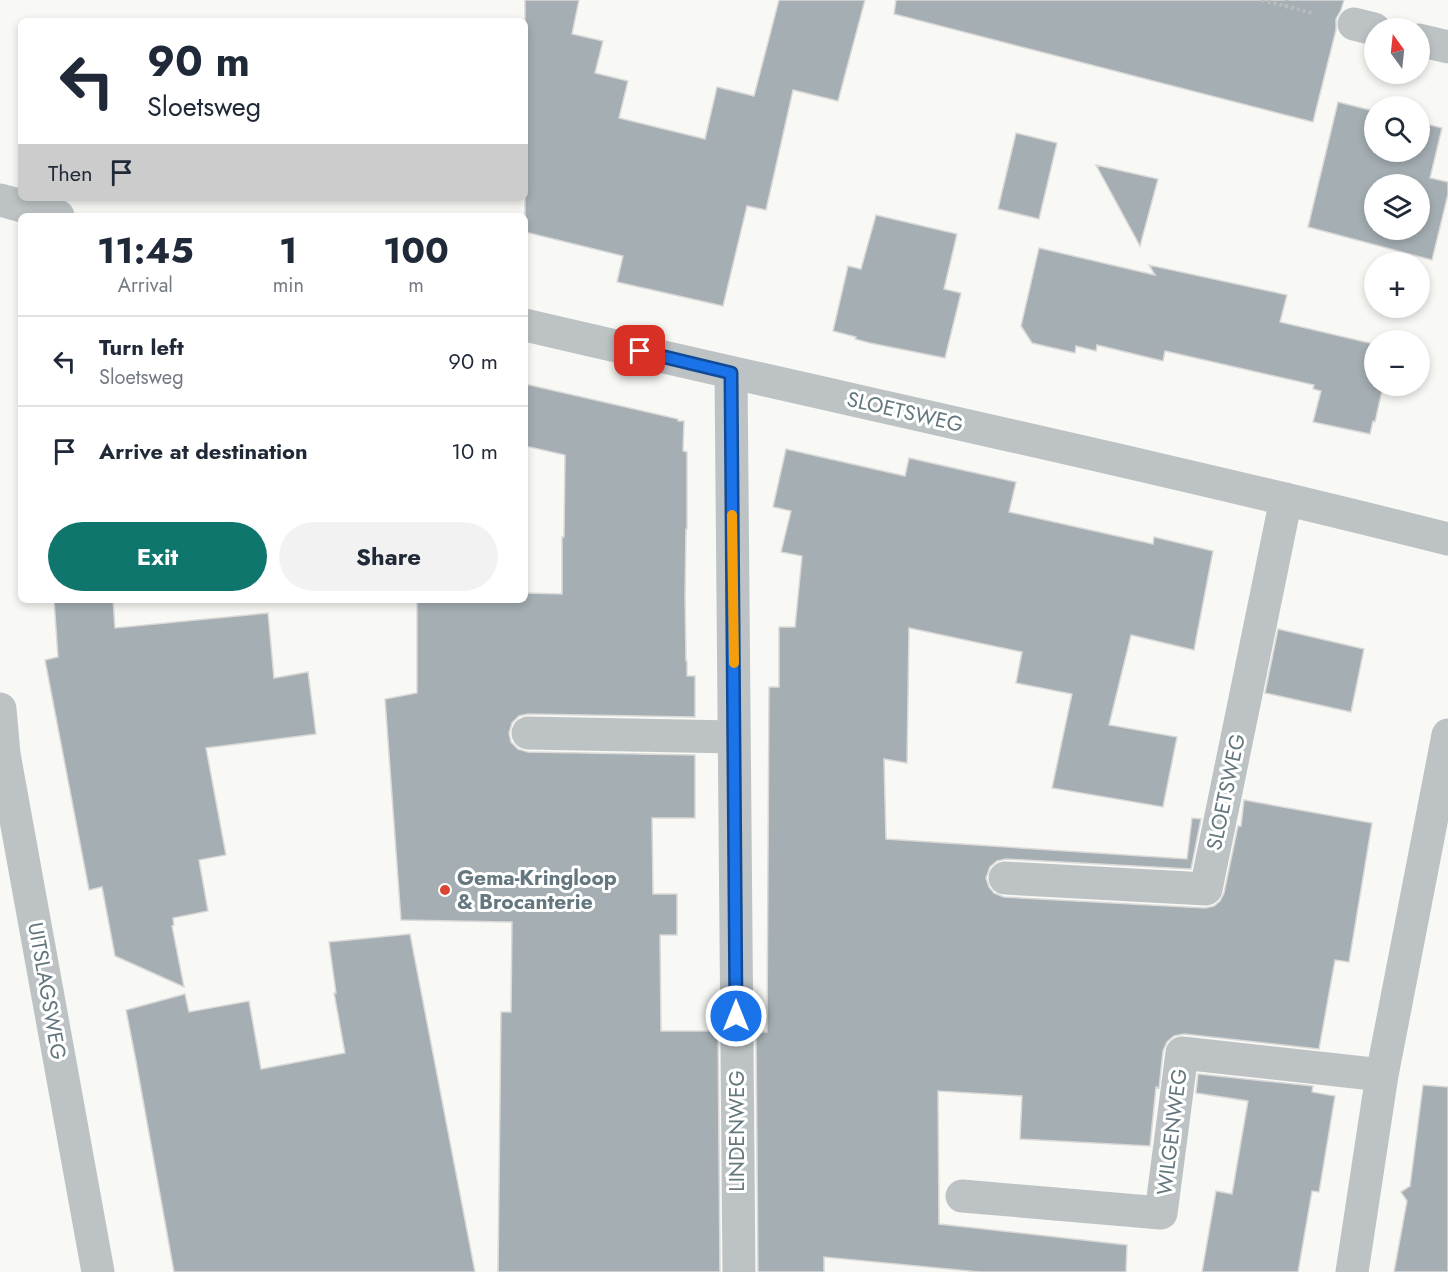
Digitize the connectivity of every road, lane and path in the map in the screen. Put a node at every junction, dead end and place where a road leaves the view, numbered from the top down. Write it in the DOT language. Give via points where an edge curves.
graph roads {
  1 [pos="1262,0"];
  2 [pos="1287,0"];
  3 [pos="1286,6"];
  4 [pos="1364,27"];
  5 [pos="1430,43"];
  6 [pos="1448,47"];
  7 [pos="0,200"];
  8 [pos="47,213"];
  9 [pos="528,326"];
  10 [pos="731,373"];
  11 [pos="1286,499"];
  12 [pos="1448,539"];
  13 [pos="0,710"];
  14 [pos="528,733"];
  15 [pos="1448,735"];
  16 [pos="734,737"];
  17 [pos="1005,878"];
  18 [pos="1382,1075"];
  19 [pos="962,1196"];
  20 [pos="98,1272"];
  21 [pos="739,1272"];
  22 [pos="1352,1272"];
  1 -- 3 [label="path"];
  2 -- 3 [label="path"];
  3 -- 4 [label="path"];
  5 -- 6 [label="street"];
  7 -- 8 [label="street"];
  9 -- 10 [label="street, SLOETSWEG"];
  10 -- 11 [label="street, SLOETSWEG"];
  10 -- 16 [label="street, LINDENWEG"];
  11 -- 12 [label="street, SLOETSWEG"];
  11 -- 17 [label="street, SLOETSWEG" via="1206,889"];
  13 -- 20 [label="street, UITSLAGSWEG" via="4,754"];
  14 -- 16 [label="street"];
  15 -- 18 [label="street"];
  16 -- 21 [label="street, LINDENWEG"];
  18 -- 19 [label="street, WILGENWEG" via="1182,1053 1161,1213"];
  18 -- 22 [label="street"];
}
